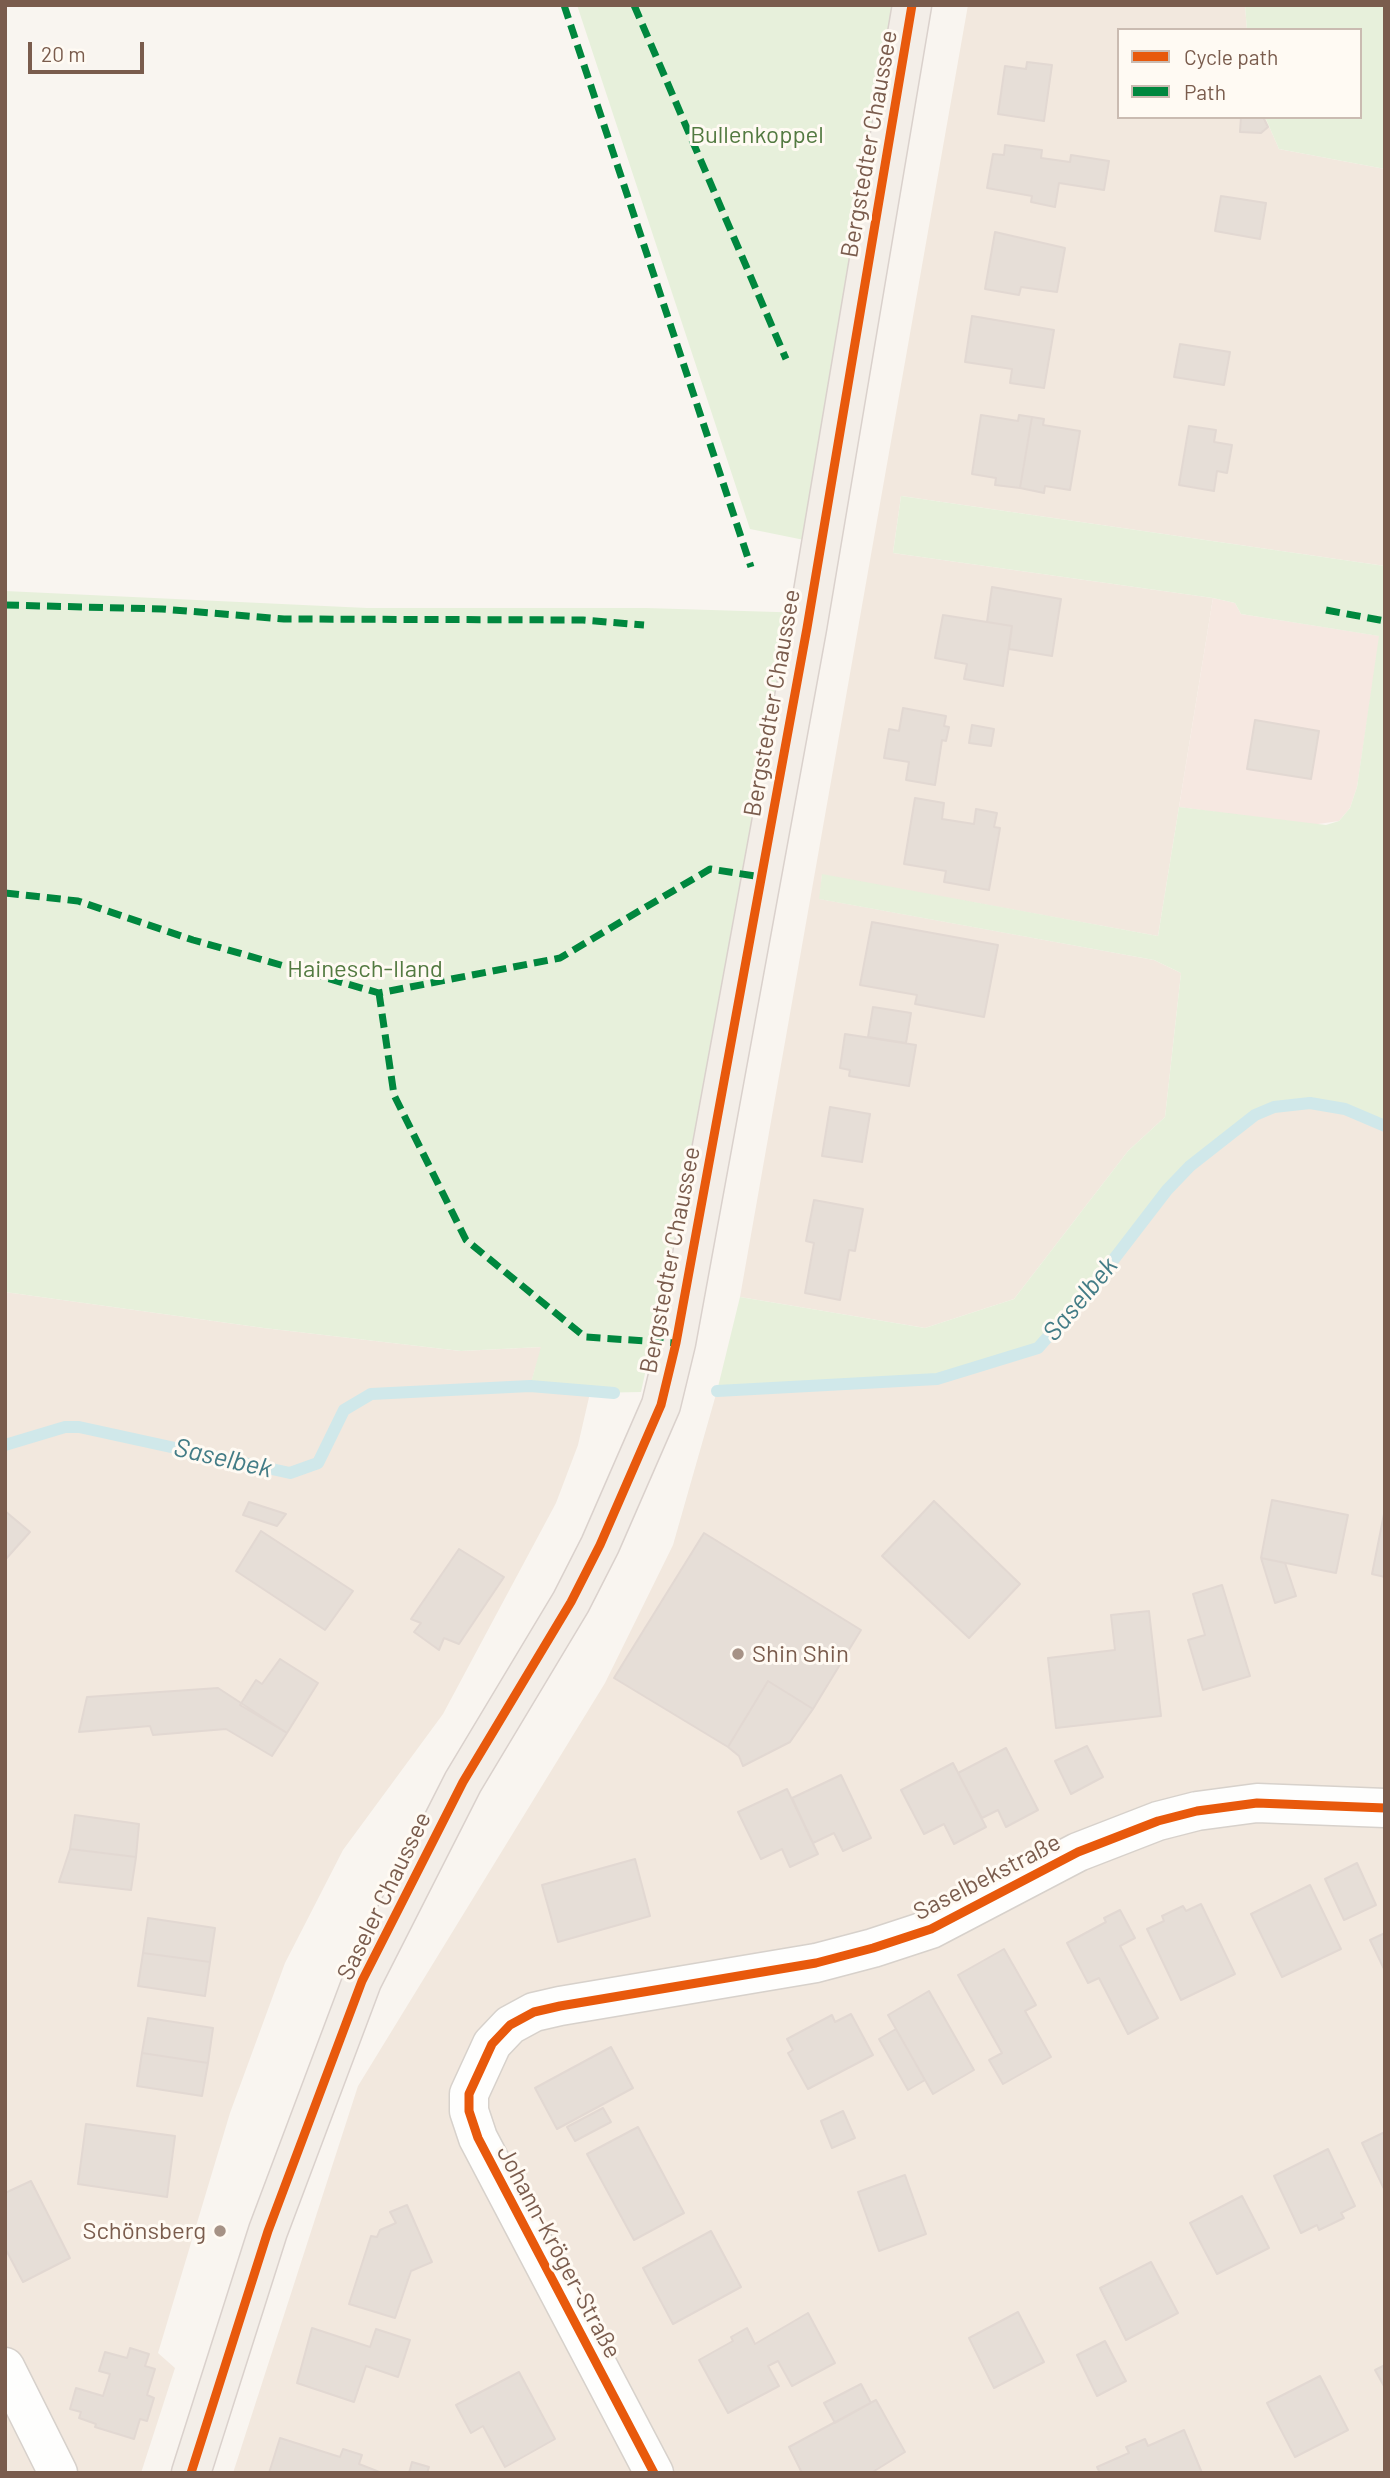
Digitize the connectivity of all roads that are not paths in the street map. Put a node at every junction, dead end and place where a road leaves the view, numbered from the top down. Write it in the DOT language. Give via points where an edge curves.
graph roads {
  1 [pos="912,5"];
  2 [pos="661,1405"];
  3 [pos="1385,1808"];
  4 [pos="492,2044"];
  5 [pos="5,2367"];
  6 [pos="58,2473"];
  7 [pos="191,2473"];
  8 [pos="654,2473"];
  1 -- 2 [label="main road, Bergstedter Chaussee" via="807,628"];
  2 -- 7 [label="main road, Saseler Chaussee" via="571,1602 463,1782 362,1981 268,2231"];
  3 -- 4 [label="street, Saselbekstraße" via="1257,1803 1158,1821 1078,1852 919,1933 816,1963 534,2012 510,2025"];
  4 -- 8 [label="street, Johann-Kröger-Straße" via="469,2094 478,2138"];
  5 -- 6 [label="street"];
}
